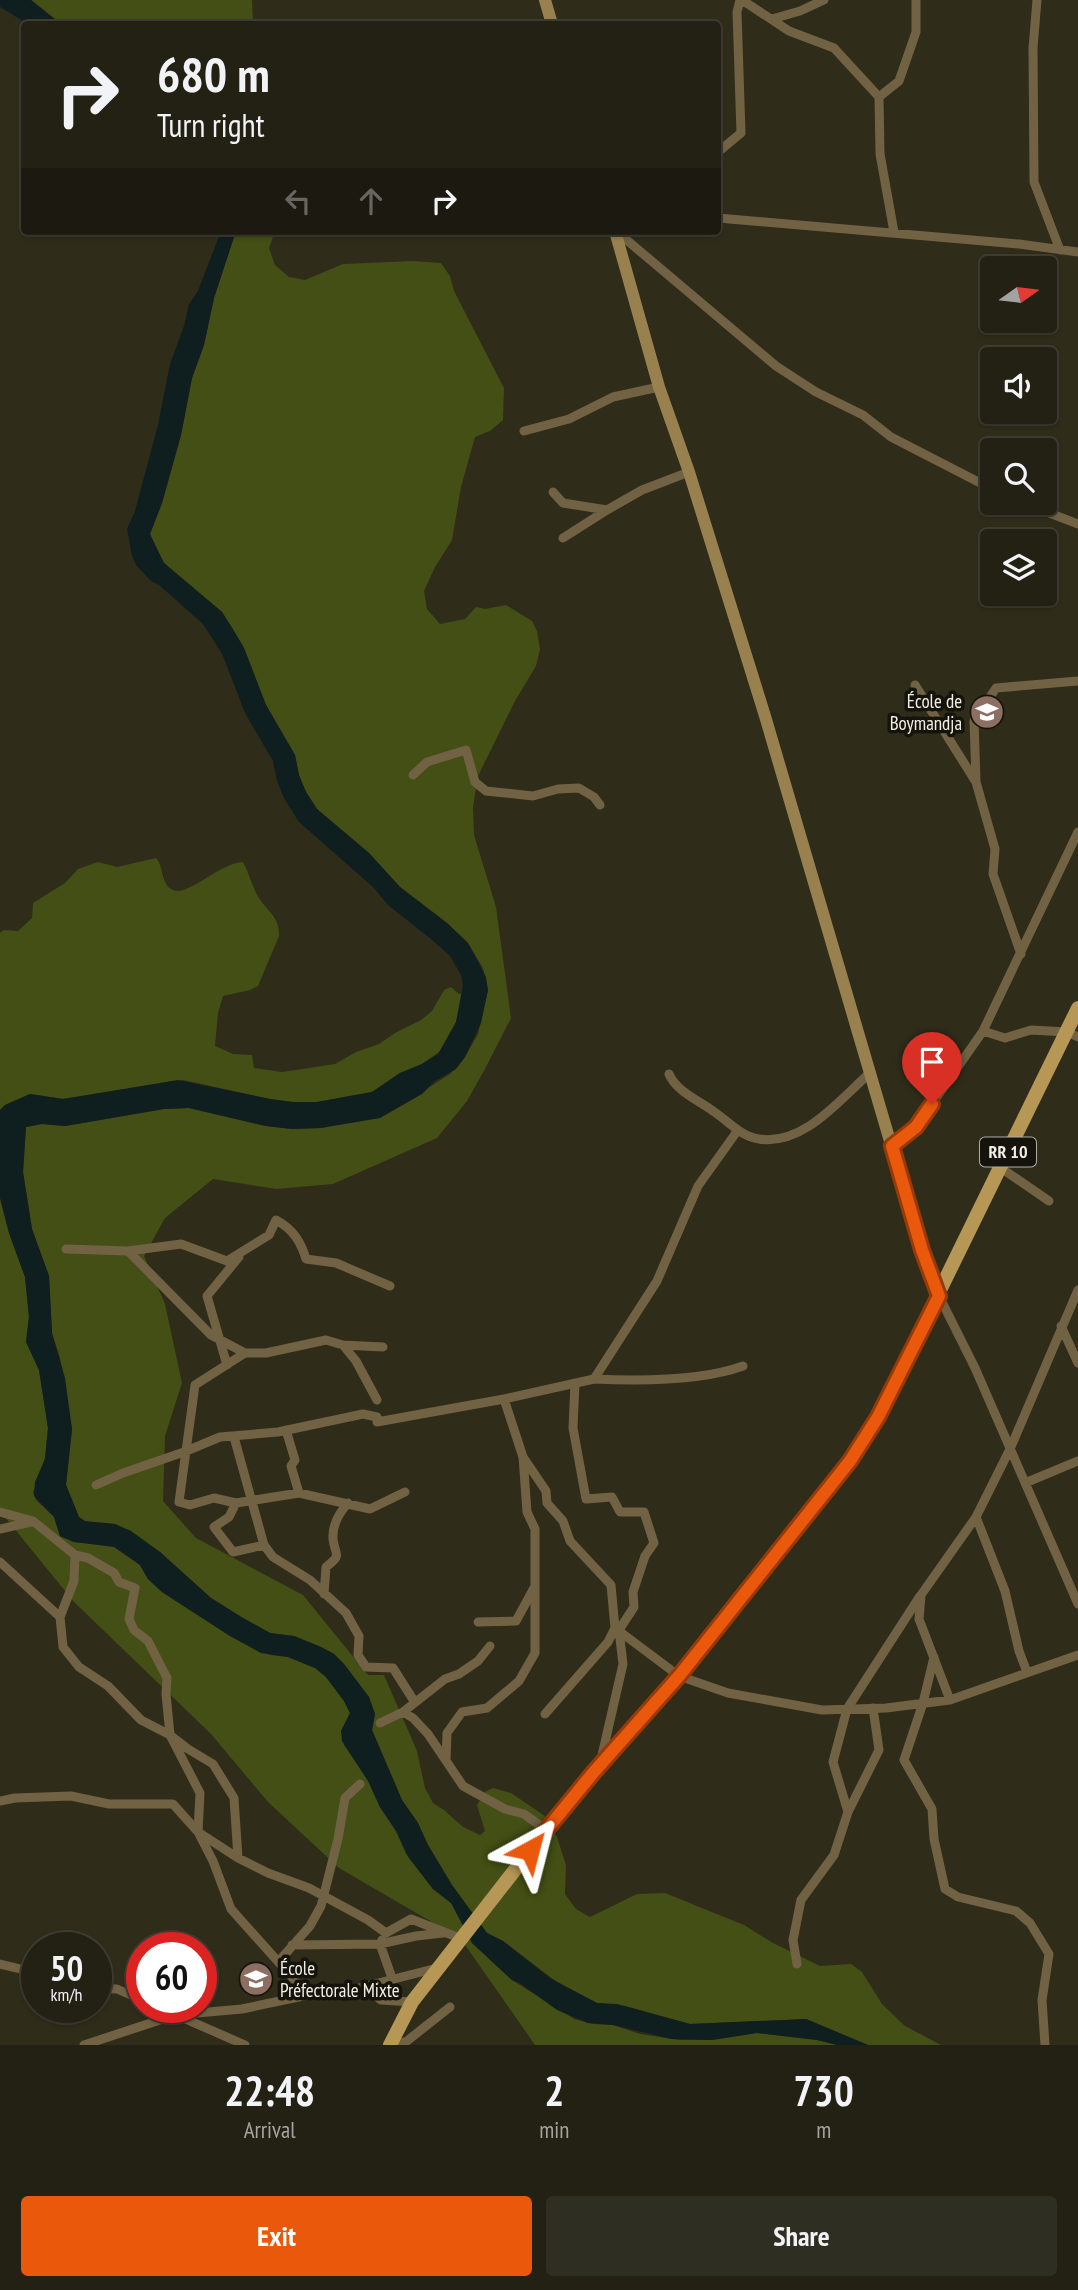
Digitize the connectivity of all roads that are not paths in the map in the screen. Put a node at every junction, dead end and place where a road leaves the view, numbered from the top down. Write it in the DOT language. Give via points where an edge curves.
graph roads {
  1 [pos="544,0"];
  2 [pos="741,0"];
  3 [pos="824,0"];
  4 [pos="916,0"];
  5 [pos="1037,0"];
  6 [pos="772,19"];
  7 [pos="551,21"];
  8 [pos="879,97"];
  9 [pos="721,150"];
  10 [pos="721,218"];
  11 [pos="894,232"];
  12 [pos="616,235"];
  13 [pos="620,235"];
  14 [pos="1060,250"];
  15 [pos="1078,252"];
  16 [pos="659,387"];
  17 [pos="524,431"];
  18 [pos="689,472"];
  19 [pos="980,483"];
  20 [pos="553,492"];
  21 [pos="607,510"];
  22 [pos="1055,515"];
  23 [pos="1078,524"];
  24 [pos="563,538"];
  25 [pos="1078,681"];
  26 [pos="915,685"];
  27 [pos="413,775"];
  28 [pos="976,782"];
  29 [pos="600,805"];
  30 [pos="1078,832"];
  31 [pos="1021,954"];
  32 [pos="1078,1008"];
  33 [pos="983,1031"];
  34 [pos="1072,1034"];
  35 [pos="871,1072"];
  36 [pos="669,1074"];
  37 [pos="738,1130"];
  38 [pos="892,1146"];
  39 [pos="1001,1168"];
  40 [pos="1049,1201"];
  41 [pos="66,1249"];
  42 [pos="128,1251"];
  43 [pos="244,1251"];
  44 [pos="390,1286"];
  45 [pos="1078,1290"];
  46 [pos="939,1296"];
  47 [pos="1061,1326"];
  48 [pos="220,1340"];
  49 [pos="343,1345"];
  50 [pos="383,1347"];
  51 [pos="245,1353"];
  52 [pos="1078,1363"];
  53 [pos="227,1365"];
  54 [pos="743,1366"];
  55 [pos="594,1379"];
  56 [pos="575,1383"];
  57 [pos="504,1399"];
  58 [pos="377,1401"];
  59 [pos="286,1430"];
  60 [pos="234,1437"];
  61 [pos="1010,1449"];
  62 [pos="184,1452"];
  63 [pos="523,1457"];
  64 [pos="1078,1461"];
  65 [pos="1026,1483"];
  66 [pos="96,1485"];
  67 [pos="405,1492"];
  68 [pos="299,1493"];
  69 [pos="253,1499"];
  70 [pos="236,1503"];
  71 [pos="348,1503"];
  72 [pos="0,1511"];
  73 [pos="976,1517"];
  74 [pos="33,1521"];
  75 [pos="0,1529"];
  76 [pos="264,1545"];
  77 [pos="75,1555"];
  78 [pos="0,1562"];
  79 [pos="535,1586"];
  80 [pos="324,1594"];
  81 [pos="921,1595"];
  82 [pos="1078,1604"];
  83 [pos="60,1617"];
  84 [pos="478,1622"];
  85 [pos="617,1629"];
  86 [pos="490,1646"];
  87 [pos="1078,1655"];
  88 [pos="934,1657"];
  89 [pos="1027,1672"];
  90 [pos="679,1676"];
  91 [pos="950,1700"];
  92 [pos="414,1701"];
  93 [pos="923,1703"];
  94 [pos="873,1708"];
  95 [pos="847,1709"];
  96 [pos="403,1712"];
  97 [pos="545,1713"];
  98 [pos="380,1723"];
  99 [pos="170,1735"];
  100 [pos="446,1761"];
  101 [pos="600,1766"];
  102 [pos="360,1784"];
  103 [pos="0,1801"];
  104 [pos="848,1812"];
  105 [pos="546,1830"];
  106 [pos="198,1832"];
  107 [pos="238,1858"];
  108 [pos="323,1896"];
  109 [pos="386,1933"];
  110 [pos="445,1933"];
  111 [pos="462,1939"];
  112 [pos="380,1944"];
  113 [pos="292,1945"];
  114 [pos="279,1961"];
  115 [pos="0,1964"];
  116 [pos="797,1964"];
  117 [pos="439,1968"];
  118 [pos="21,1969"];
  119 [pos="392,1978"];
  120 [pos="365,1986"];
  121 [pos="308,1995"];
  122 [pos="412,2002"];
  123 [pos="450,2007"];
  124 [pos="217,2011"];
  125 [pos="151,2023"];
  126 [pos="194,2023"];
  127 [pos="84,2045"];
  128 [pos="245,2045"];
  129 [pos="390,2045"];
  130 [pos="396,2045"];
  131 [pos="1045,2045"];
  1 -- 7 [label="street"];
  2 -- 6 [label="street"];
  2 -- 9 [label="street" via="737,12 741,133"];
  3 -- 6 [label="street"];
  4 -- 8 [label="street" via="916,32 899,81"];
  5 -- 14 [label="street" via="1034,182"];
  6 -- 8 [label="street" via="789,31 834,48"];
  8 -- 11 [label="street" via="880,154"];
  10 -- 11 [label="street"];
  11 -- 14 [label="street"];
  12 -- 16 [label="street"];
  13 -- 19 [label="street" via="776,366 918,452"];
  14 -- 15 [label="street"];
  16 -- 17 [label="street" via="613,397 569,419"];
  16 -- 18 [label="street"];
  18 -- 21 [label="street"];
  18 -- 35 [label="street"];
  20 -- 21 [label="street" via="563,503"];
  21 -- 24 [label="street"];
  22 -- 23 [label="street"];
  25 -- 28 [label="street" via="996,688 975,721"];
  26 -- 28 [label="street"];
  27 -- 29 [label="street" via="427,762 466,750 475,782 486,791 533,796 579,788"];
  28 -- 31 [label="street" via="995,849 993,874"];
  30 -- 31 [label="street"];
  31 -- 33 [label="street"];
  32 -- 34 [label="main road, RR 10"];
  33 -- 34 [label="street" via="1004,1038 1031,1030"];
  33 -- 38 [label="street" via="916,1127"];
  34 -- 39 [label="main road, RR 10"];
  35 -- 37 [label="street" via="810,1126 792,1136 758,1139"];
  35 -- 38 [label="street"];
  36 -- 37 [label="street" via="674,1086"];
  37 -- 55 [label="street" via="698,1186 657,1281"];
  38 -- 46 [label="street"];
  39 -- 40 [label="street"];
  39 -- 46 [label="main road, RR 10"];
  41 -- 42 [label="street"];
  42 -- 43 [label="street" via="181,1244 227,1261"];
  42 -- 48 [label="street"];
  43 -- 44 [label="street" via="269,1235 276,1220 293,1233 306,1259 336,1263"];
  43 -- 48 [label="street" via="207,1296"];
  45 -- 47 [label="street"];
  46 -- 61 [label="street"];
  46 -- 90 [label="main road, RR 10" via="878,1417 850,1461"];
  47 -- 52 [label="street"];
  47 -- 61 [label="street"];
  48 -- 51 [label="street"];
  48 -- 53 [label="street"];
  49 -- 50 [label="street"];
  49 -- 51 [label="street" via="326,1340"];
  49 -- 58 [label="street"];
  51 -- 53 [label="street"];
  53 -- 62 [label="street" via="195,1385"];
  54 -- 55 [label="street" via="727,1372 654,1379"];
  55 -- 56 [label="street"];
  56 -- 57 [label="street"];
  56 -- 85 [label="street" via="573,1428 586,1499 611,1497 620,1512 644,1512 654,1543 633,1592 634,1607"];
  57 -- 59 [label="street" via="377,1420 363,1414"];
  57 -- 63 [label="street"];
  59 -- 60 [label="street"];
  59 -- 68 [label="street"];
  60 -- 62 [label="street" via="220,1437"];
  60 -- 69 [label="street"];
  61 -- 65 [label="street"];
  61 -- 73 [label="street"];
  62 -- 66 [label="street"];
  62 -- 70 [label="street" via="179,1502 190,1505 214,1498"];
  63 -- 79 [label="street" via="527,1512 535,1530"];
  63 -- 85 [label="street" via="546,1491 547,1503 563,1521 570,1541 611,1585"];
  64 -- 65 [label="street"];
  65 -- 82 [label="street"];
  67 -- 71 [label="street" via="370,1509"];
  68 -- 69 [label="street"];
  68 -- 71 [label="street"];
  69 -- 70 [label="street"];
  69 -- 76 [label="street"];
  70 -- 76 [label="street" via="229,1517 214,1527 233,1552"];
  71 -- 80 [label="street" via="336,1517 333,1539 338,1552 326,1567"];
  72 -- 74 [label="street"];
  73 -- 81 [label="street"];
  73 -- 89 [label="street" via="1005,1591"];
  74 -- 75 [label="street"];
  74 -- 77 [label="street"];
  76 -- 80 [label="street"];
  77 -- 83 [label="street" via="74,1581"];
  77 -- 99 [label="street" via="88,1558 114,1573 119,1582 135,1588 129,1619 148,1641 167,1678"];
  78 -- 83 [label="street"];
  79 -- 84 [label="street" via="516,1621"];
  79 -- 100 [label="street" via="535,1653 519,1681 487,1708 461,1712 447,1733"];
  80 -- 92 [label="street" via="346,1613 359,1636 358,1656 366,1667 393,1668"];
  81 -- 88 [label="street" via="919,1619"];
  81 -- 95 [label="street"];
  83 -- 99 [label="street" via="63,1647 79,1667 108,1686 142,1720"];
  85 -- 90 [label="street"];
  85 -- 97 [label="street"];
  85 -- 101 [label="street" via="624,1664"];
  86 -- 92 [label="street" via="478,1661"];
  87 -- 89 [label="street"];
  88 -- 91 [label="street"];
  88 -- 93 [label="street"];
  89 -- 91 [label="street"];
  90 -- 95 [label="street" via="728,1693 822,1710"];
  90 -- 101 [label="main road, RR 10"];
  91 -- 93 [label="street"];
  92 -- 96 [label="street"];
  93 -- 94 [label="street"];
  93 -- 131 [label="street" via="904,1760 932,1809 945,1889 958,1897 1016,1911 1030,1923 1049,1954 1041,2000"];
  94 -- 95 [label="street"];
  94 -- 104 [label="street" via="879,1750"];
  95 -- 104 [label="street" via="833,1762"];
  96 -- 98 [label="street"];
  96 -- 100 [label="street" via="413,1717"];
  99 -- 106 [label="street" via="200,1793"];
  99 -- 107 [label="street" via="206,1758 234,1798"];
  100 -- 105 [label="street" via="463,1786 524,1814"];
  101 -- 105 [label="main road, RR 10"];
  102 -- 108 [label="street" via="345,1798"];
  103 -- 106 [label="street" via="71,1796 109,1804 173,1804"];
  104 -- 116 [label="street" via="834,1855 801,1900 793,1940"];
  105 -- 111 [label="main road, RR 10"];
  106 -- 107 [label="street"];
  106 -- 114 [label="street" via="231,1909"];
  107 -- 108 [label="street"];
  108 -- 109 [label="street"];
  108 -- 113 [label="street" via="310,1926"];
  109 -- 110 [label="street" via="411,1919"];
  109 -- 112 [label="street"];
  110 -- 111 [label="street"];
  110 -- 112 [label="street"];
  111 -- 117 [label="main road, RR 10"];
  112 -- 113 [label="street"];
  112 -- 119 [label="street"];
  113 -- 114 [label="street"];
  114 -- 121 [label="street"];
  115 -- 118 [label="street"];
  117 -- 119 [label="street"];
  117 -- 122 [label="main road, RR 10"];
  119 -- 120 [label="street"];
  120 -- 121 [label="street"];
  120 -- 122 [label="street" via="381,2000"];
  121 -- 124 [label="street"];
  122 -- 129 [label="main road, RR 10"];
  123 -- 130 [label="street"];
  125 -- 127 [label="street"];
  126 -- 128 [label="street"];
}
